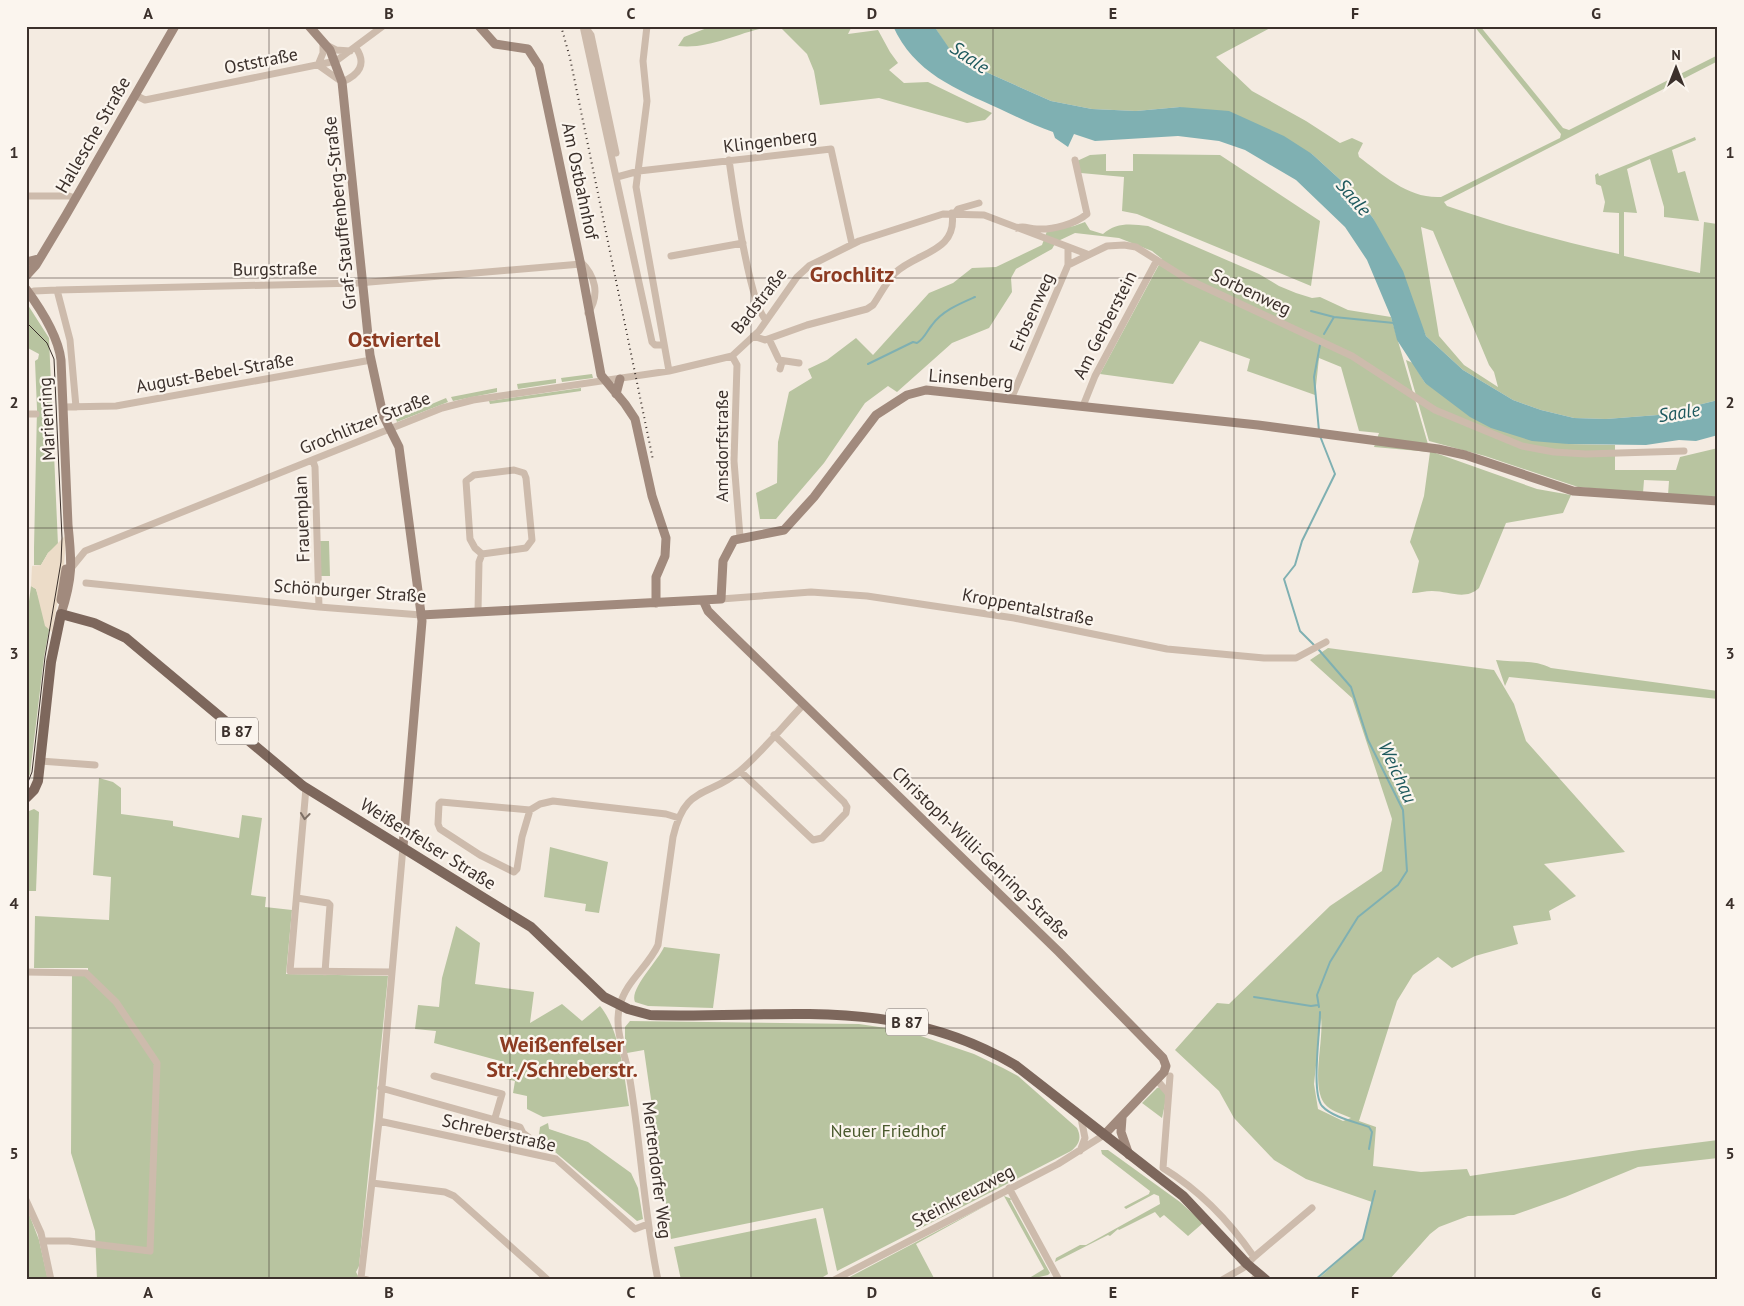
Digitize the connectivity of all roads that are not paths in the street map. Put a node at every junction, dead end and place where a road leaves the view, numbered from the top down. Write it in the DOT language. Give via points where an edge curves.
graph roads {
  1 [pos="175,26"];
  2 [pos="309,26"];
  3 [pos="383,26"];
  4 [pos="479,26"];
  5 [pos="584,26"];
  6 [pos="646,26"];
  7 [pos="325,43"];
  8 [pos="353,50"];
  9 [pos="336,61"];
  10 [pos="318,65"];
  11 [pos="342,82"];
  12 [pos="135,94"];
  13 [pos="728,160"];
  14 [pos="1075,160"];
  15 [pos="639,171"];
  16 [pos="617,178"];
  17 [pos="26,196"];
  18 [pos="75,198"];
  19 [pos="979,203"];
  20 [pos="954,213"];
  21 [pos="1017,229"];
  22 [pos="742,243"];
  23 [pos="852,244"];
  24 [pos="1068,248"];
  25 [pos="1087,254"];
  26 [pos="671,256"];
  27 [pos="38,259"];
  28 [pos="1157,260"];
  29 [pos="26,262"];
  30 [pos="580,262"];
  31 [pos="1068,265"];
  32 [pos="26,269"];
  33 [pos="26,276"];
  34 [pos="362,282"];
  35 [pos="57,290"];
  36 [pos="29,293"];
  37 [pos="766,320"];
  38 [pos="754,336"];
  39 [pos="769,339"];
  40 [pos="664,345"];
  41 [pos="732,356"];
  42 [pos="371,360"];
  43 [pos="799,362"];
  44 [pos="669,371"];
  45 [pos="620,379"];
  46 [pos="604,381"];
  47 [pos="616,394"];
  48 [pos="1011,399"];
  49 [pos="1083,406"];
  50 [pos="63,407"];
  51 [pos="76,407"];
  52 [pos="26,414"];
  53 [pos="36,414"];
  54 [pos="388,425"];
  55 [pos="1684,451"];
  56 [pos="313,461"];
  57 [pos="1718,501"];
  58 [pos="69,534"];
  59 [pos="740,537"];
  60 [pos="72,543"];
  61 [pos="85,551"];
  62 [pos="482,554"];
  63 [pos="74,563"];
  64 [pos="86,583"];
  65 [pos="721,599"];
  66 [pos="703,600"];
  67 [pos="656,603"];
  68 [pos="319,607"];
  69 [pos="478,611"];
  70 [pos="61,614"];
  71 [pos="421,614"];
  72 [pos="1326,642"];
  73 [pos="804,704"];
  74 [pos="774,735"];
  75 [pos="40,761"];
  76 [pos="96,765"];
  77 [pos="740,772"];
  78 [pos="306,788"];
  79 [pos="26,798"];
  80 [pos="530,810"];
  81 [pos="679,818"];
  82 [pos="403,848"];
  83 [pos="297,898"];
  84 [pos="26,972"];
  85 [pos="325,972"];
  86 [pos="392,972"];
  87 [pos="620,1006"];
  88 [pos="434,1076"];
  89 [pos="1170,1076"];
  90 [pos="1156,1080"];
  91 [pos="381,1088"];
  92 [pos="1168,1093"];
  93 [pos="495,1118"];
  94 [pos="1081,1118"];
  95 [pos="1122,1118"];
  96 [pos="378,1121"];
  97 [pos="1104,1135"];
  98 [pos="532,1139"];
  99 [pos="1080,1152"];
  100 [pos="1129,1155"];
  101 [pos="372,1183"];
  102 [pos="1009,1188"];
  103 [pos="26,1200"];
  104 [pos="1312,1208"];
  105 [pos="648,1224"];
  106 [pos="43,1241"];
  107 [pos="1251,1260"];
  108 [pos="1259,1278"];
  109 [pos="364,1279"];
  110 [pos="51,1280"];
  111 [pos="548,1280"];
  112 [pos="658,1280"];
  113 [pos="834,1280"];
  114 [pos="1059,1280"];
  115 [pos="1222,1280"];
  1 -- 12 [label="main road, Hallesche Straße"];
  2 -- 7 [label="main road, Graf-Stauffenberg-Straße"];
  3 -- 8 [label="street, Oststraße"];
  4 -- 30 [label="main road, Am Ostbahnhof" via="495,44 522,47 533,54 539,66"];
  5 -- 16 [label="street"];
  6 -- 15 [label="street" via="643,61 647,101"];
  7 -- 8 [label="street" via="336,50"];
  7 -- 9 [label="main road, Graf-Stauffenberg-Straße"];
  7 -- 10 [label="street"];
  8 -- 9 [label="street, Oststraße"];
  8 -- 11 [label="street" via="361,57 360,71"];
  9 -- 10 [label="street, Oststraße"];
  9 -- 11 [label="main road, Graf-Stauffenberg-Straße"];
  10 -- 11 [label="street"];
  10 -- 12 [label="street, Oststraße" via="145,100"];
  11 -- 34 [label="main road, Graf-Stauffenberg-Straße"];
  12 -- 18 [label="main road, Hallesche Straße"];
  13 -- 15 [label="street, Klingenberg"];
  13 -- 22 [label="street"];
  13 -- 23 [label="street, Klingenberg" via="831,148"];
  14 -- 21 [label="street, Badstraße" via="1087,214 1066,224 1044,229 1025,226"];
  15 -- 16 [label="street, Klingenberg"];
  15 -- 40 [label="street" via="637,194"];
  16 -- 40 [label="street" via="652,342"];
  17 -- 18 [label="street"];
  18 -- 27 [label="main road, Hallesche Straße"];
  19 -- 20 [label="street, Badstraße"];
  20 -- 21 [label="street, Badstraße" via="984,215"];
  20 -- 23 [label="street, Badstraße"];
  20 -- 39 [label="street" via="950,236 938,248 896,272 868,309"];
  21 -- 24 [label="street"];
  22 -- 26 [label="street"];
  22 -- 37 [label="street" via="759,310"];
  23 -- 37 [label="street, Badstraße" via="804,270"];
  24 -- 25 [label="street"];
  24 -- 31 [label="street"];
  25 -- 28 [label="street, Sorbenweg" via="1107,246 1124,244"];
  25 -- 31 [label="street, Sorbenweg"];
  27 -- 29 [label="main road"];
  27 -- 33 [label="main road, Hallesche Straße"];
  28 -- 49 [label="street, Am Gerberstein" via="1095,376"];
  28 -- 55 [label="street, Sorbenweg" via="1195,283 1352,356 1447,416 1522,446 1586,454"];
  30 -- 34 [label="street, Burgstraße"];
  30 -- 46 [label="main road, Am Ostbahnhof"];
  31 -- 48 [label="street, Erbsenweg"];
  32 -- 33 [label="main road"];
  34 -- 35 [label="street, Burgstraße"];
  34 -- 42 [label="main road, Graf-Stauffenberg-Straße"];
  35 -- 36 [label="street, Burgstraße"];
  35 -- 51 [label="street, Marienring" via="70,340"];
  36 -- 50 [label="main road, Marienring" via="38,304 58,348"];
  37 -- 38 [label="street, Badstraße"];
  38 -- 39 [label="street" via="760,341"];
  38 -- 41 [label="street, Badstraße"];
  39 -- 43 [label="street" via="781,366"];
  40 -- 44 [label="street"];
  41 -- 44 [label="street, Badstraße"];
  41 -- 59 [label="street, Amsdorfstraße" via="737,365 734,461"];
  42 -- 51 [label="street, August-Bebel-Straße" via="116,406"];
  42 -- 54 [label="main road, Graf-Stauffenberg-Straße"];
  44 -- 45 [label="street, Grochlitzer Straße"];
  45 -- 46 [label="street, Grochlitzer Straße"];
  45 -- 47 [label="main road"];
  46 -- 47 [label="main road"];
  46 -- 54 [label="street, Grochlitzer Straße" via="467,402"];
  47 -- 67 [label="main road" via="635,420 652,496 666,538 666,552 656,577"];
  48 -- 49 [label="main road, Linsenberg"];
  48 -- 59 [label="main road, Linsenberg" via="932,390 907,395 876,415 814,497 784,530"];
  49 -- 57 [label="main road, Linsenberg" via="1451,451 1572,491"];
  50 -- 51 [label="street, August-Bebel-Straße"];
  50 -- 58 [label="main road, Marienring"];
  52 -- 53 [label="street"];
  54 -- 56 [label="street, Grochlitzer Straße"];
  54 -- 71 [label="main road, Graf-Stauffenberg-Straße" via="399,446"];
  56 -- 61 [label="street, Grochlitzer Straße"];
  56 -- 68 [label="street, Frauenplan"];
  58 -- 60 [label="main road"];
  58 -- 70 [label="main road"];
  59 -- 65 [label="main road" via="732,542 722,561"];
  60 -- 61 [label="street"];
  60 -- 63 [label="main road"];
  61 -- 63 [label="street, Grochlitzer Straße"];
  62 -- 62 [label="street" via="526,548 532,540 526,478 519,470 474,475 466,480 470,538"];
  62 -- 69 [label="street"];
  63 -- 70 [label="main road"];
  64 -- 68 [label="street, Schönburger Straße"];
  65 -- 66 [label="main road"];
  65 -- 72 [label="street, Kroppentalstraße" via="811,592 867,596 1014,618 1167,649 1264,658 1296,658"];
  66 -- 67 [label="main road, Schönburger Straße"];
  66 -- 73 [label="main road, Christoph-Willi-Gehring-Straße" via="710,613"];
  67 -- 69 [label="main road, Schönburger Straße"];
  68 -- 71 [label="street, Schönburger Straße"];
  69 -- 71 [label="main road, Schönburger Straße"];
  70 -- 75 [label="main road" via="51,662"];
  70 -- 78 [label="main road, Weißenfelser Straße / B 87" via="94,623 126,638"];
  71 -- 82 [label="main road, Graf-Stauffenberg-Straße"];
  73 -- 74 [label="street"];
  73 -- 90 [label="main road, Christoph-Willi-Gehring-Straße" via="1161,1055 1166,1066"];
  74 -- 77 [label="street"];
  74 -- 77 [label="street" via="844,802 846,813 822,838 813,840"];
  75 -- 76 [label="street"];
  75 -- 79 [label="main road" via="37,784"];
  77 -- 81 [label="street" via="693,798"];
  78 -- 82 [label="main road, Weißenfelser Straße / B 87"];
  78 -- 83 [label="street, one-way"];
  80 -- 80 [label="street" via="442,802 439,804 438,824 440,829 473,850 514,872"];
  80 -- 81 [label="street" via="553,801"];
  81 -- 87 [label="street" via="673,837 658,945 651,960 628,986"];
  82 -- 86 [label="street"];
  82 -- 87 [label="main road, Weißenfelser Straße / B 87" via="531,928 599,993"];
  83 -- 85 [label="street" via="330,905"];
  83 -- 85 [label="street" via="290,971"];
  84 -- 106 [label="street" via="83,972 90,975 120,1007 157,1064 150,1251 69,1240"];
  85 -- 86 [label="street"];
  86 -- 91 [label="street"];
  87 -- 94 [label="main road, Weißenfelser Straße / B 87" via="658,1015 804,1013 905,1021 949,1034 1015,1065"];
  87 -- 105 [label="street, Mertendorfer Weg" via="618,1025 630,1080"];
  88 -- 93 [label="street" via="502,1094"];
  89 -- 92 [label="street"];
  90 -- 92 [label="street"];
  90 -- 95 [label="main road, Christoph-Willi-Gehring-Straße"];
  91 -- 93 [label="street"];
  91 -- 96 [label="street"];
  92 -- 107 [label="street" via="1163,1168 1183,1180 1230,1225"];
  93 -- 98 [label="street" via="520,1127"];
  94 -- 97 [label="main road, B 87"];
  94 -- 99 [label="street" via="1085,1138"];
  95 -- 97 [label="main road, Christoph-Willi-Gehring-Straße"];
  95 -- 100 [label="main road" via="1121,1132"];
  96 -- 101 [label="street"];
  96 -- 105 [label="street, Schreberstraße" via="556,1159 635,1229"];
  97 -- 99 [label="street, Steinkreuzweg"];
  97 -- 100 [label="main road, B 87"];
  99 -- 102 [label="street, Steinkreuzweg"];
  100 -- 107 [label="main road, B 87" via="1198,1210"];
  101 -- 109 [label="street"];
  101 -- 111 [label="street" via="445,1192 454,1196"];
  102 -- 113 [label="street, Steinkreuzweg"];
  102 -- 114 [label="street"];
  103 -- 106 [label="street"];
  104 -- 107 [label="street"];
  105 -- 112 [label="street, Mertendorfer Weg"];
  106 -- 110 [label="street"];
  107 -- 108 [label="main road, B 87"];
  107 -- 115 [label="street"];
}
